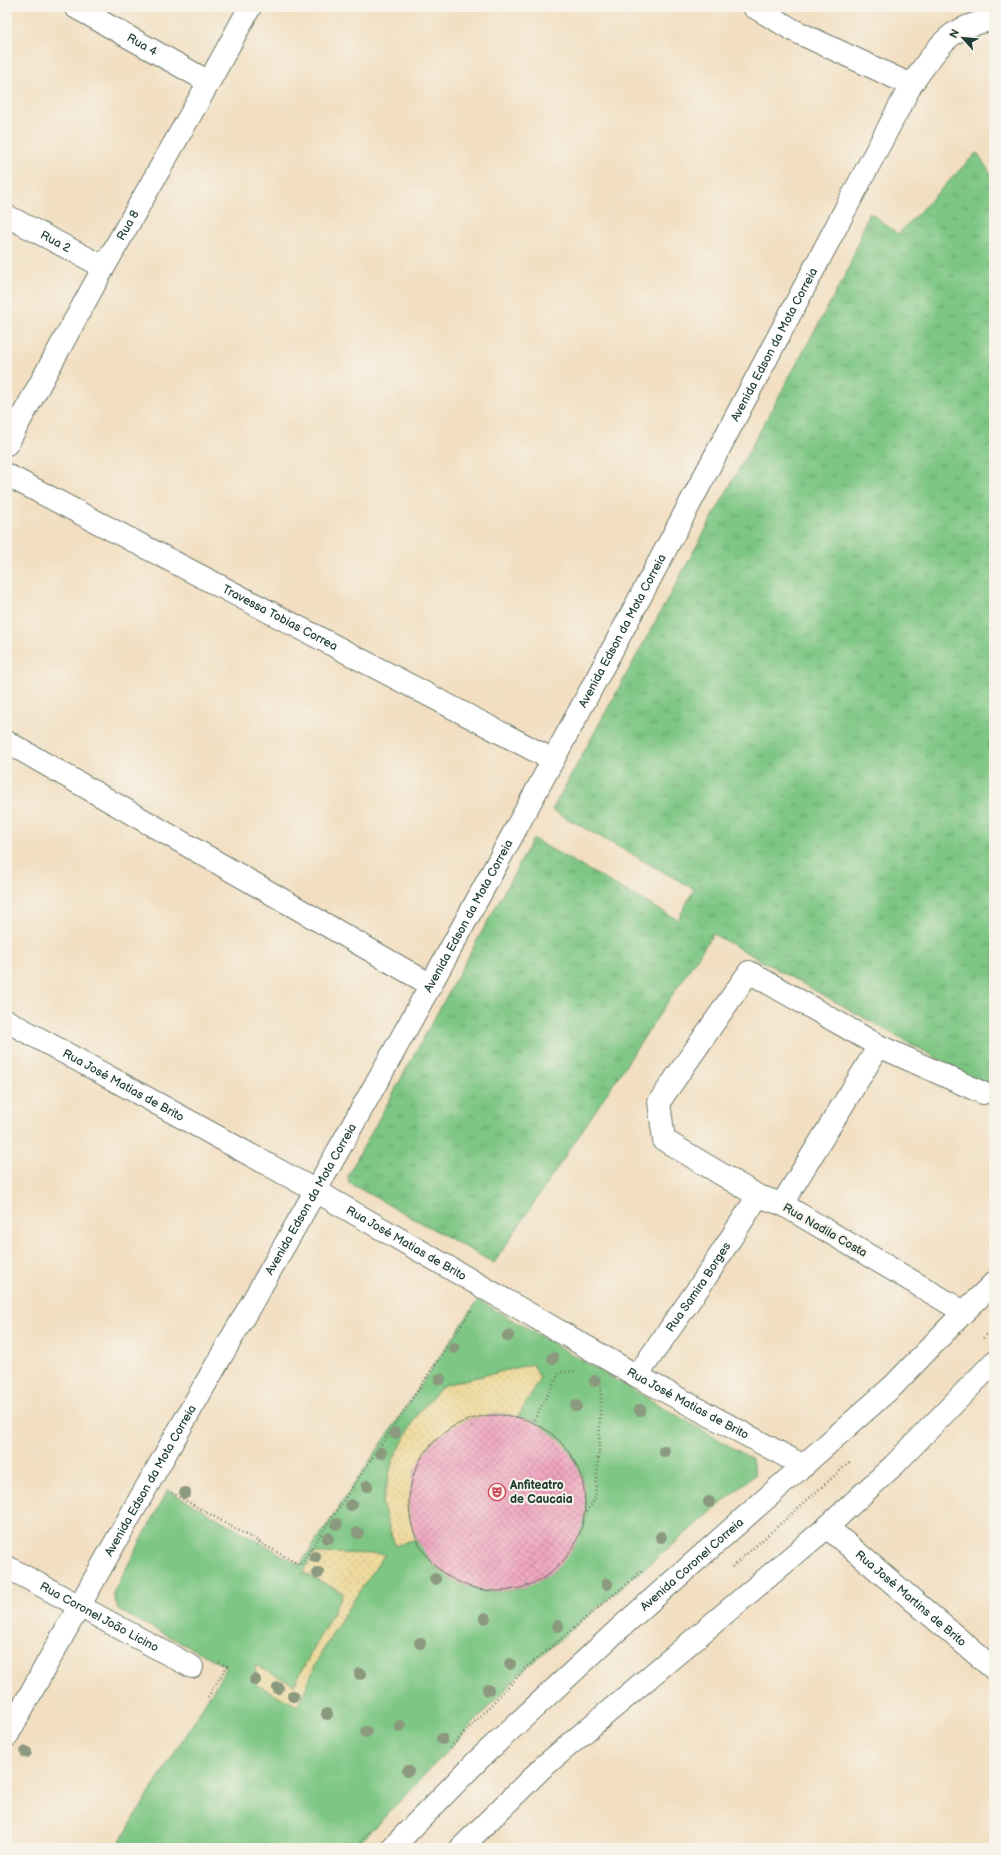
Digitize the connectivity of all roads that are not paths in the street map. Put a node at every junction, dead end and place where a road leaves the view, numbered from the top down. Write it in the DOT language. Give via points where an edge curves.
graph roads {
  1 [pos="75,7"];
  2 [pos="250,7"];
  3 [pos="754,7"];
  4 [pos="994,18"];
  5 [pos="209,82"];
  6 [pos="912,85"];
  7 [pos="7,216"];
  8 [pos="104,267"];
  9 [pos="7,444"];
  10 [pos="7,474"];
  11 [pos="7,742"];
  12 [pos="553,760"];
  13 [pos="431,985"];
  14 [pos="7,1021"];
  15 [pos="880,1046"];
  16 [pos="983,1093"];
  17 [pos="316,1191"];
  18 [pos="758,1196"];
  19 [pos="782,1204"];
  20 [pos="994,1283"];
  21 [pos="964,1312"];
  22 [pos="994,1362"];
  23 [pos="637,1376"];
  24 [pos="804,1466"];
  25 [pos="827,1527"];
  26 [pos="7,1567"];
  27 [pos="78,1606"];
  28 [pos="192,1667"];
  29 [pos="994,1669"];
  30 [pos="7,1736"];
  31 [pos="392,1848"];
  32 [pos="461,1848"];
  1 -- 5 [label="street, Rua 4"];
  2 -- 5 [label="street, Rua 8"];
  3 -- 6 [label="street" via="795,31"];
  4 -- 6 [label="street, Avenida Edson da Mota Correia" via="975,23 952,34 931,56"];
  5 -- 8 [label="street, Rua 8"];
  6 -- 12 [label="street, Avenida Edson da Mota Correia"];
  7 -- 8 [label="street, Rua 2"];
  8 -- 9 [label="street, Rua 8"];
  10 -- 12 [label="street, Travessa Tobias Correa"];
  11 -- 13 [label="street"];
  12 -- 13 [label="street, Avenida Edson da Mota Correia"];
  13 -- 17 [label="street, Avenida Edson da Mota Correia"];
  14 -- 17 [label="street, Rua José Matias de Brito"];
  15 -- 16 [label="street"];
  15 -- 18 [label="street, Rua Nadila Costa" via="749,972 659,1102 664,1140"];
  15 -- 19 [label="street"];
  17 -- 23 [label="street, Rua José Matias de Brito"];
  17 -- 27 [label="street, Avenida Edson da Mota Correia"];
  18 -- 19 [label="street, Rua Nadila Costa"];
  18 -- 23 [label="street, Rua Samira Borges" via="704,1280"];
  19 -- 21 [label="street, Rua Nadila Costa"];
  20 -- 21 [label="street, Avenida Coronel Correia"];
  21 -- 24 [label="street, Avenida Coronel Correia" via="893,1386"];
  22 -- 25 [label="street" via="894,1465"];
  23 -- 24 [label="street, Rua José Matias de Brito"];
  24 -- 31 [label="street, Avenida Coronel Correia" via="608,1639 479,1759"];
  25 -- 29 [label="street, Rua José Martins de Brito"];
  25 -- 32 [label="street" via="543,1767"];
  26 -- 27 [label="street, Rua Coronel João Licino"];
  27 -- 28 [label="street, Rua Coronel João Licino"];
  27 -- 30 [label="street, Avenida Edson da Mota Correia"];
}
